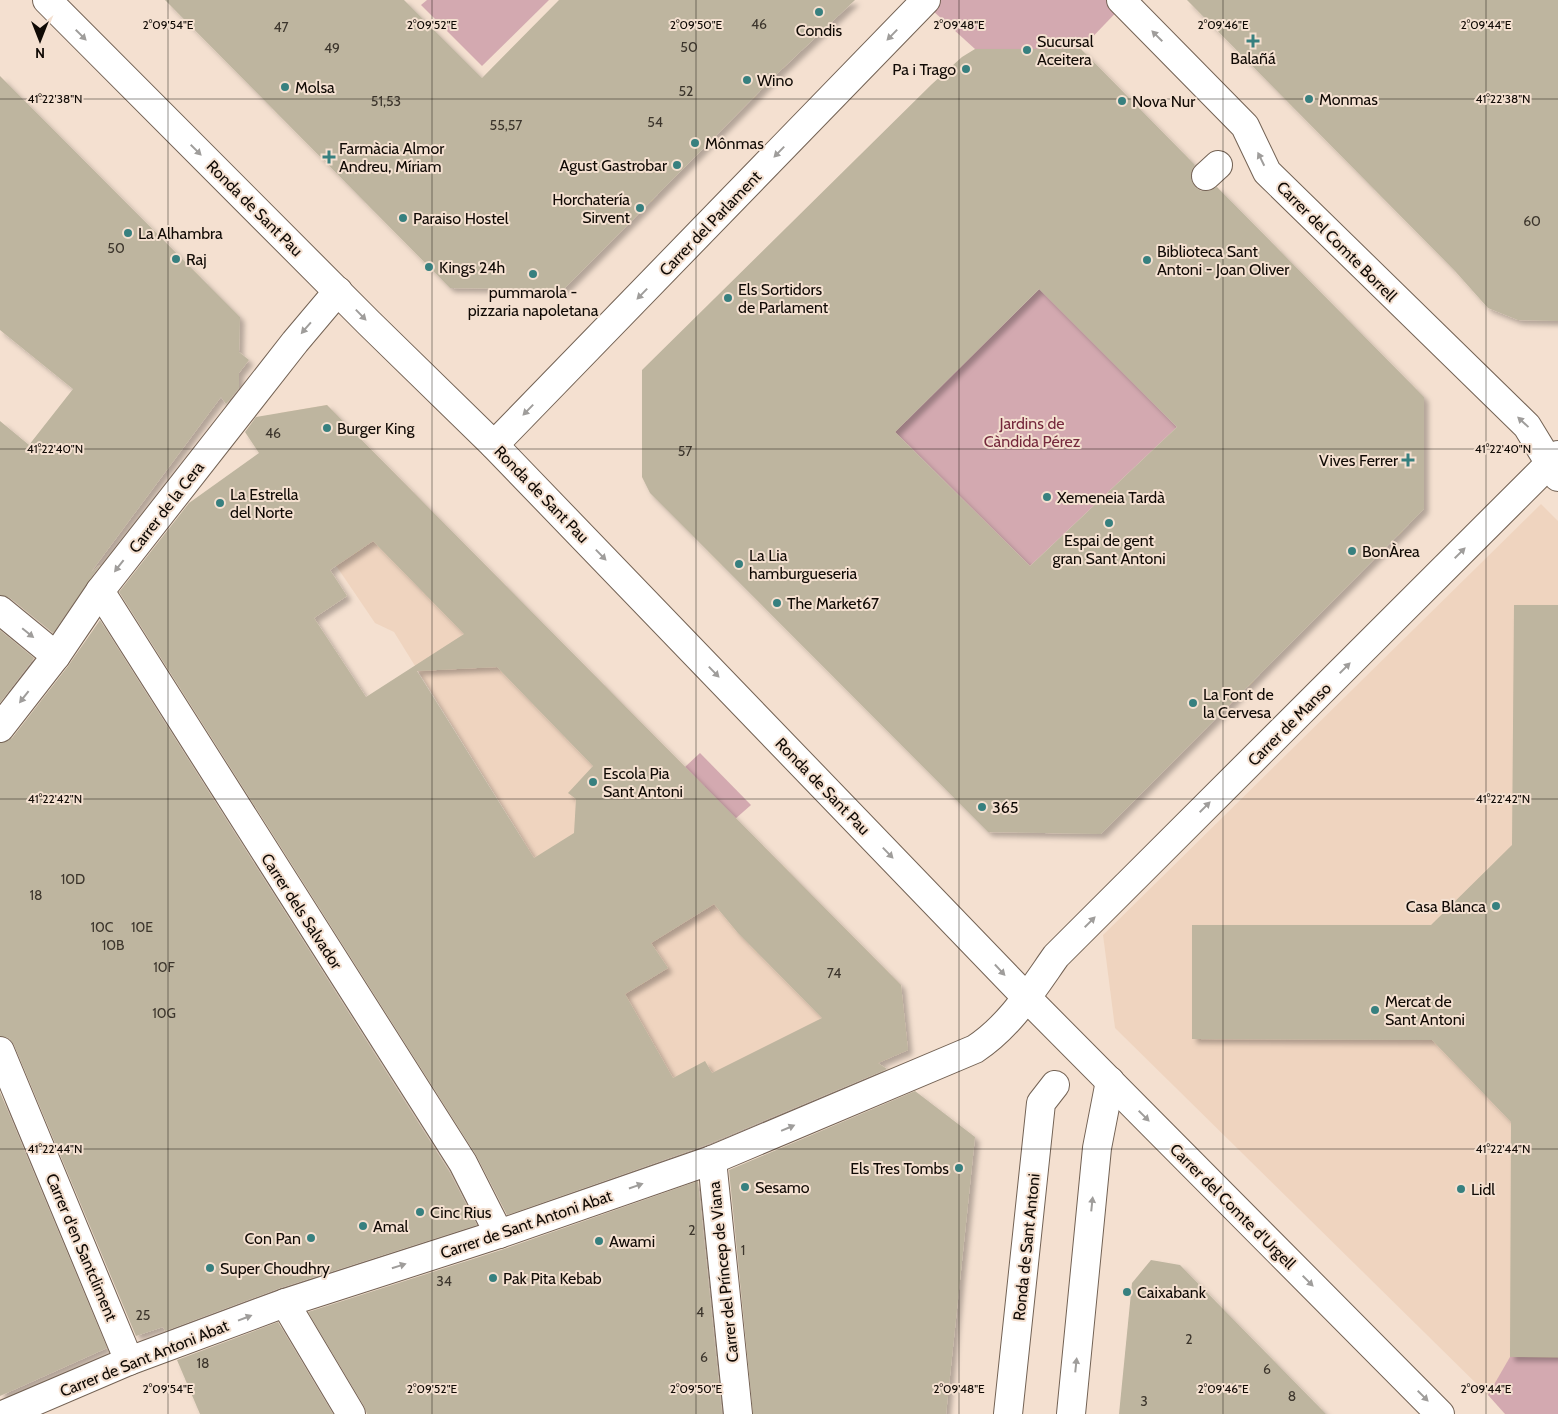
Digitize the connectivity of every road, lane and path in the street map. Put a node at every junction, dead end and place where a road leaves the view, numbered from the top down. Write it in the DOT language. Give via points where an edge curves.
graph roads {
  1 [pos="47,0"];
  2 [pos="926,0"];
  3 [pos="1121,0"];
  4 [pos="338,291"];
  5 [pos="494,444"];
  6 [pos="1555,465"];
  7 [pos="100,591"];
  8 [pos="0,610"];
  9 [pos="56,656"];
  10 [pos="0,728"];
  11 [pos="1027,998"];
  12 [pos="0,1051"];
  13 [pos="1110,1082"];
  14 [pos="1055,1085"];
  15 [pos="712,1160"];
  16 [pos="499,1234"];
  17 [pos="285,1303"];
  18 [pos="129,1361"];
  19 [pos="5,1414"];
  20 [pos="351,1414"];
  21 [pos="738,1414"];
  22 [pos="1008,1414"];
  23 [pos="1071,1414"];
  24 [pos="1440,1414"];
  1 -- 4 [label="street, Ronda de Sant Pau, one-way"];
  2 -- 5 [label="street, Carrer del Parlament, one-way"];
  6 -- 3 [label="street, Carrer del Comte Borrell, one-way" via="1527,426 1267,172 1244,126"];
  4 -- 5 [label="street, Ronda de Sant Pau, one-way"];
  4 -- 7 [label="street, Carrer de la Cera, one-way" via="294,342"];
  5 -- 11 [label="street, Ronda de Sant Pau, one-way"];
  11 -- 6 [label="street, Carrer de Manso, one-way" via="1056,956"];
  7 -- 9 [label="street, Carrer de la Cera"];
  7 -- 16 [label="street, Carrer dels Salvador" via="464,1163"];
  8 -- 9 [label="street, one-way"];
  9 -- 10 [label="street, Carrer de la Cera, one-way"];
  11 -- 13 [label="street, Carrer del Comte d'Urgell"];
  15 -- 11 [label="street, Carrer de Sant Antoni Abat, one-way" via="976,1049 994,1037"];
  12 -- 18 [label="street, Carrer d'en Santcliment"];
  23 -- 13 [label="street, one-way" via="1097,1148"];
  13 -- 24 [label="street, Carrer del Comte d'Urgell, one-way"];
  14 -- 22 [label="street, Ronda de Sant Antoni" via="1041,1103"];
  16 -- 15 [label="street, Carrer de Sant Antoni Abat, one-way"];
  15 -- 21 [label="street, Carrer del Príncep de Viana"];
  17 -- 16 [label="street, Carrer de Sant Antoni Abat, one-way"];
  18 -- 17 [label="street, Carrer de Sant Antoni Abat, one-way"];
  17 -- 20 [label="street"];
  18 -- 19 [label="street, Carrer de Sant Antoni Abat"];
}
